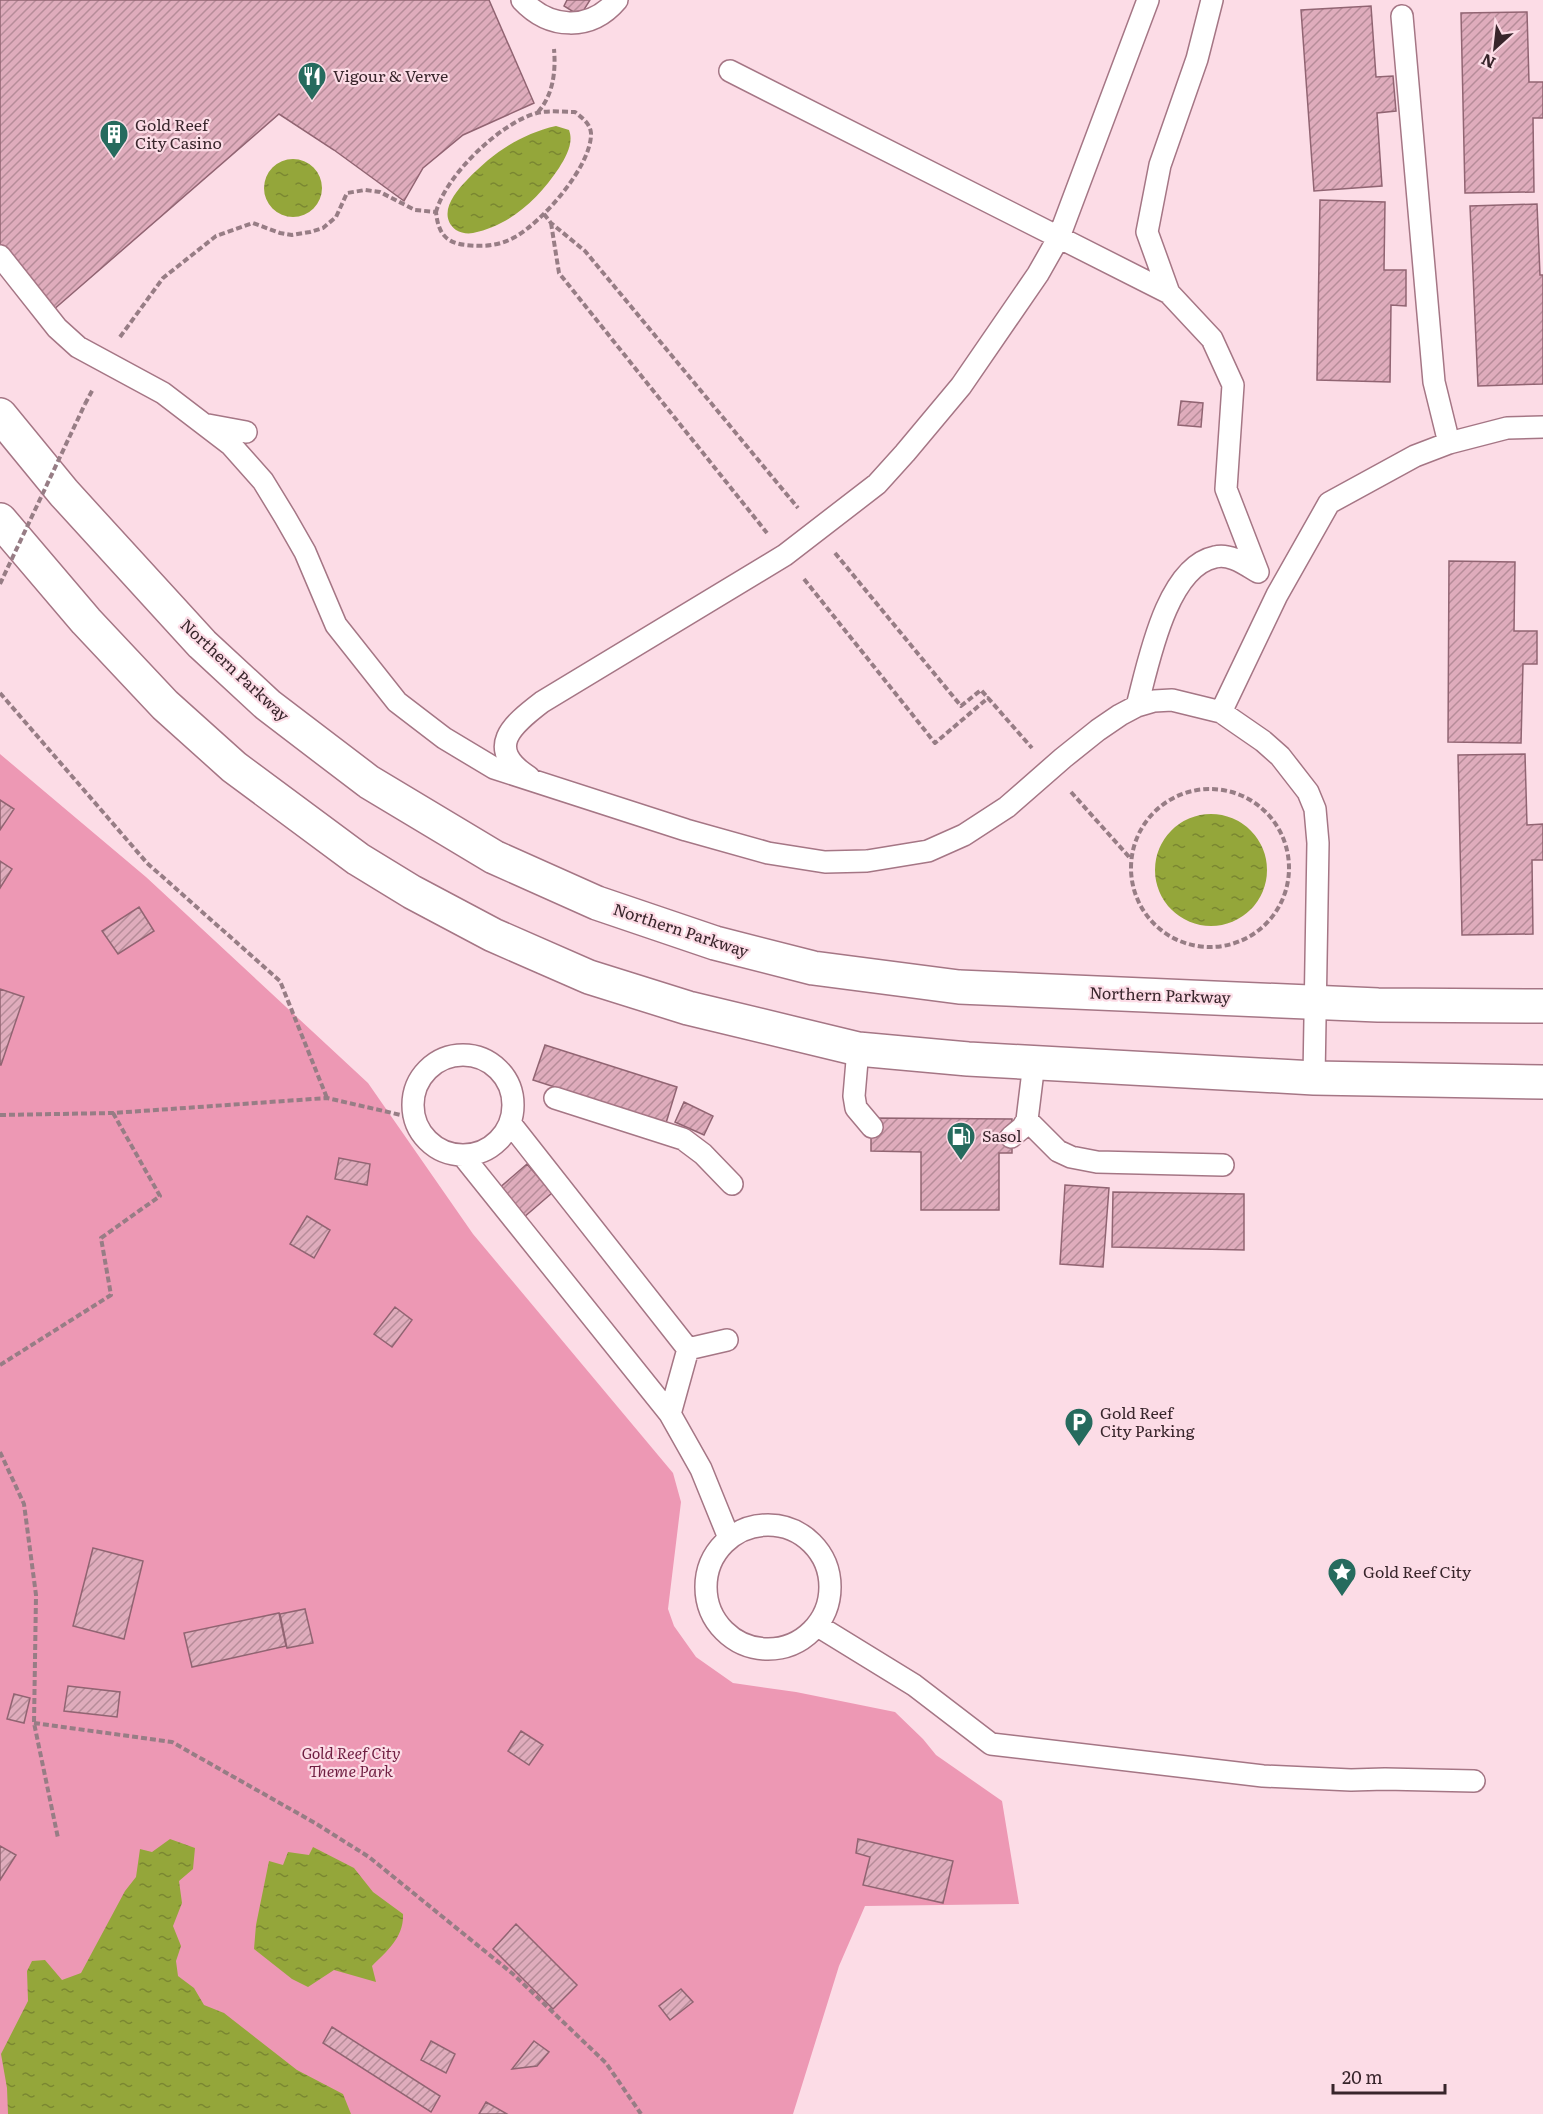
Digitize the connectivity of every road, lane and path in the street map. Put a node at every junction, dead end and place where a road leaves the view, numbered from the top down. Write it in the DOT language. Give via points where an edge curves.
graph roads {
  1 [pos="522,0"];
  2 [pos="616,0"];
  3 [pos="1148,0"];
  4 [pos="1212,0"];
  5 [pos="1402,16"];
  6 [pos="550,20"];
  7 [pos="730,70"];
  8 [pos="538,113"];
  9 [pos="436,212"];
  10 [pos="544,214"];
  11 [pos="551,224"];
  12 [pos="1059,237"];
  13 [pos="0,256"];
  14 [pos="1169,293"];
  15 [pos="107,361"];
  16 [pos="0,415"];
  17 [pos="203,424"];
  18 [pos="1543,427"];
  19 [pos="246,432"];
  20 [pos="1449,443"];
  21 [pos="0,520"];
  22 [pos="817,530"];
  23 [pos="785,555"];
  24 [pos="0,584"];
  25 [pos="0,693"];
  26 [pos="988,698"];
  27 [pos="1137,706"];
  28 [pos="1221,712"];
  29 [pos="935,743"];
  30 [pos="537,783"];
  31 [pos="1162,932"];
  32 [pos="1314,1002"];
  33 [pos="1543,1006"];
  34 [pos="858,1049"];
  35 [pos="1034,1063"];
  36 [pos="1314,1078"];
  37 [pos="1543,1082"];
  38 [pos="327,1098"];
  39 [pos="555,1098"];
  40 [pos="113,1113"];
  41 [pos="0,1115"];
  42 [pos="414,1118"];
  43 [pos="1027,1120"];
  44 [pos="510,1123"];
  45 [pos="872,1127"];
  46 [pos="1011,1137"];
  47 [pos="463,1156"];
  48 [pos="1223,1165"];
  49 [pos="732,1184"];
  50 [pos="727,1340"];
  51 [pos="688,1349"];
  52 [pos="0,1365"];
  53 [pos="670,1414"];
  54 [pos="0,1452"];
  55 [pos="729,1538"];
  56 [pos="818,1626"];
  57 [pos="34,1723"];
  58 [pos="1474,1781"];
  59 [pos="58,1838"];
  60 [pos="641,2114"];
  1 -- 6 [label="lane" via="533,12"];
  2 -- 6 [label="lane" via="591,20 571,24"];
  3 -- 12 [label="lane"];
  4 -- 14 [label="lane" via="1197,59 1160,165 1147,232"];
  5 -- 20 [label="lane" via="1434,382"];
  6 -- 8 [label="path" via="555,62 548,102"];
  7 -- 12 [label="lane"];
  8 -- 9 [label="path" via="505,128 469,159 445,190"];
  8 -- 10 [label="path" via="575,112 587,121 591,133 572,184"];
  9 -- 10 [label="path" via="437,225 444,237 480,247 514,238"];
  9 -- 15 [label="path" via="415,210 380,192 365,190 347,193 336,217 323,228 292,235 253,223 216,236 163,278"];
  10 -- 11 [label="path"];
  11 -- 22 [label="path" via="585,251"];
  11 -- 23 [label="path" via="560,273"];
  12 -- 14 [label="lane"];
  12 -- 22 [label="lane" via="987,350 935,418 877,484"];
  13 -- 15 [label="lane" via="57,328 78,347"];
  14 -- 27 [label="lane" via="1212,339 1233,385 1226,489 1258,572 1238,560 1216,556 1196,566 1167,605"];
  15 -- 17 [label="lane" via="163,393"];
  15 -- 24 [label="path, bridge"];
  16 -- 32 [label="main road, Northern Parkway" via="64,493 187,627 268,705 369,782 494,856 597,903 715,943 813,968 958,987"];
  17 -- 19 [label="lane"];
  17 -- 30 [label="lane" via="231,446 263,481 305,552 336,625 398,702 444,738 494,768"];
  18 -- 20 [label="lane" via="1507,428"];
  20 -- 28 [label="lane" via="1415,456 1329,503 1277,595"];
  21 -- 34 [label="main road" via="86,621 165,705 234,767 358,859 493,935 589,977 688,1008"];
  22 -- 23 [label="lane"];
  22 -- 26 [label="path" via="961,706 981,690"];
  23 -- 29 [label="path"];
  23 -- 30 [label="lane" via="542,702 515,724 507,735 508,756"];
  25 -- 38 [label="path" via="147,863 280,981"];
  27 -- 28 [label="lane" via="1172,700"];
  27 -- 30 [label="lane" via="1098,730 1007,807 964,835 927,851 867,861 825,862 768,853"];
  28 -- 32 [label="lane" via="1280,756 1308,792 1315,809 1318,843"];
  31 -- 31 [label="path" via="1143,912 1132,887 1131,860 1137,836 1151,814 1171,799 1195,790 1219,790 1244,797 1265,812 1280,832 1288,856 1288,881 1280,906 1263,928 1240,942 1213,948 1186,944"];
  32 -- 33 [label="main road, Northern Parkway"];
  32 -- 36 [label="lane"];
  34 -- 35 [label="main road"];
  34 -- 45 [label="lane" via="856,1108"];
  35 -- 36 [label="main road"];
  35 -- 43 [label="lane"];
  36 -- 37 [label="main road"];
  38 -- 40 [label="path"];
  38 -- 42 [label="path"];
  39 -- 49 [label="lane" via="683,1139"];
  40 -- 41 [label="path"];
  40 -- 52 [label="path" via="160,1196 100,1238 111,1295"];
  42 -- 44 [label="lane" via="416,1085 425,1072 454,1056 470,1056 500,1071 509,1085 513,1101"];
  42 -- 47 [label="lane" via="432,1145"];
  43 -- 46 [label="lane"];
  43 -- 48 [label="lane" via="1058,1151 1071,1157 1097,1162"];
  44 -- 47 [label="lane" via="494,1145"];
  44 -- 51 [label="lane"];
  47 -- 53 [label="lane"];
  50 -- 51 [label="lane"];
  51 -- 53 [label="lane"];
  53 -- 55 [label="lane" via="701,1469"];
  54 -- 57 [label="path" via="24,1504 36,1595"];
  55 -- 56 [label="lane" via="747,1528 785,1527 804,1536 818,1549 831,1586 828,1606"];
  55 -- 56 [label="lane" via="715,1553 705,1594 712,1615 724,1632 742,1644 784,1648"];
  56 -- 58 [label="lane" via="914,1685 991,1744 1255,1775"];
  57 -- 59 [label="path"];
  57 -- 60 [label="path" via="172,1742 369,1857 522,1982 606,2063"];
}
